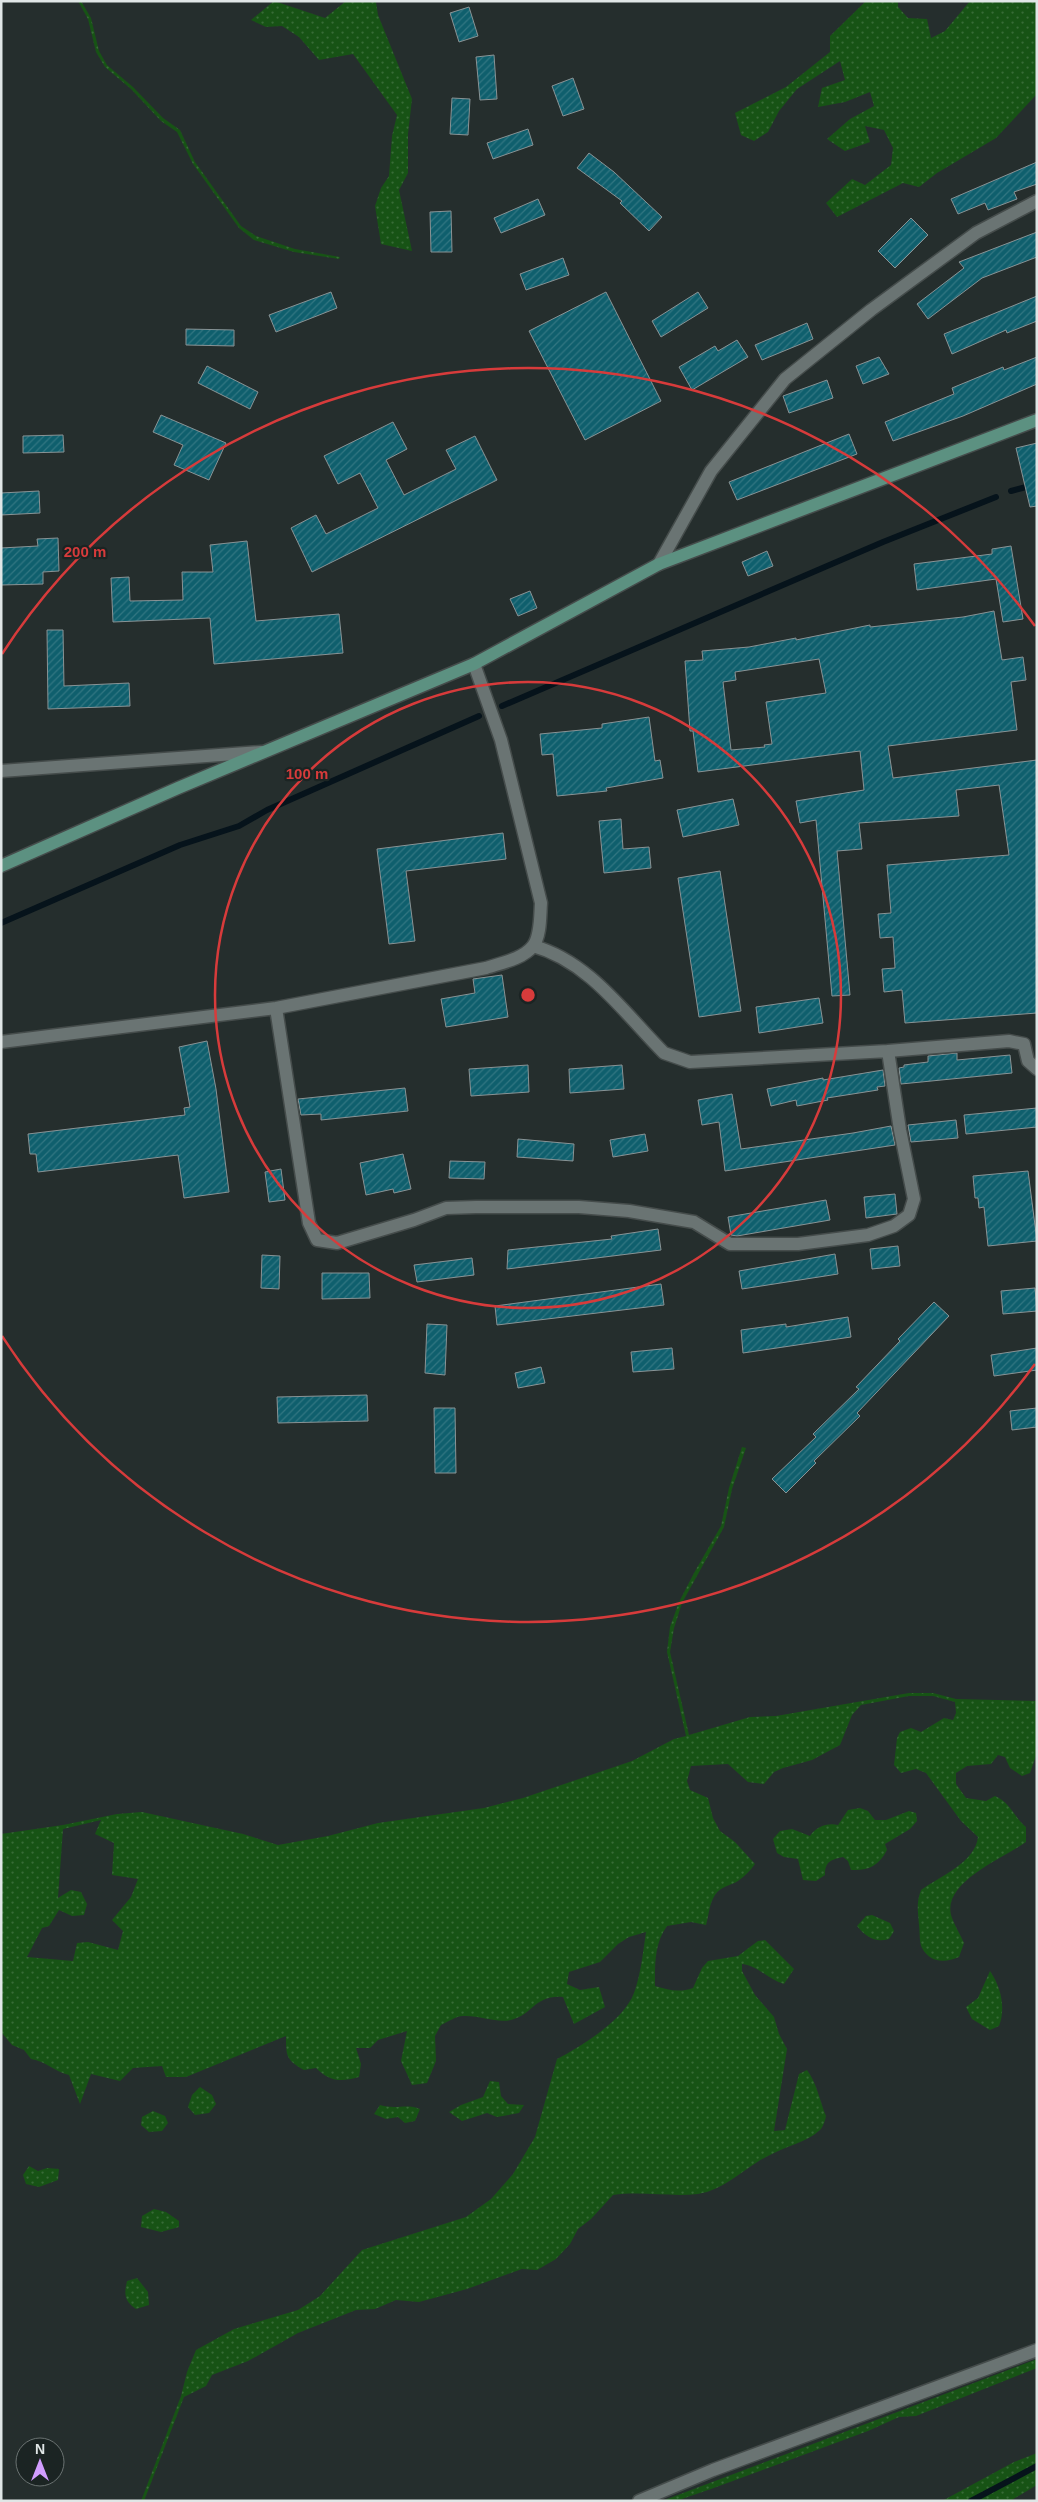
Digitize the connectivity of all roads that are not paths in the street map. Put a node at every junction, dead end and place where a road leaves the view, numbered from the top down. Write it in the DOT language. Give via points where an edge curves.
graph roads {
  1 [pos="1037,201"];
  2 [pos="1037,420"];
  3 [pos="659,564"];
  4 [pos="474,664"];
  5 [pos="262,752"];
  6 [pos="1,771"];
  7 [pos="1,866"];
  8 [pos="534,946"];
  9 [pos="276,1008"];
  10 [pos="1,1042"];
  11 [pos="888,1051"];
  12 [pos="1037,1069"];
  13 [pos="1037,2350"];
  14 [pos="639,2501"];
  1 -- 3 [label="street" via="976,233 871,310 785,380 711,471"];
  2 -- 3 [label="street"];
  3 -- 4 [label="street"];
  4 -- 5 [label="street"];
  4 -- 8 [label="street" via="501,740 541,902"];
  5 -- 6 [label="street"];
  5 -- 7 [label="street"];
  8 -- 9 [label="street" via="513,959 486,968"];
  8 -- 11 [label="street" via="551,950 578,968 604,989 664,1054 675,1059 690,1062"];
  9 -- 10 [label="street"];
  9 -- 11 [label="street" via="309,1223 317,1240 337,1243 446,1208 476,1207 579,1207 629,1211 694,1222 730,1244 798,1244 868,1235 894,1226 909,1215 914,1199"];
  11 -- 12 [label="street" via="1009,1041 1024,1044 1028,1061"];
  13 -- 14 [label="street" via="713,2470"];
}
